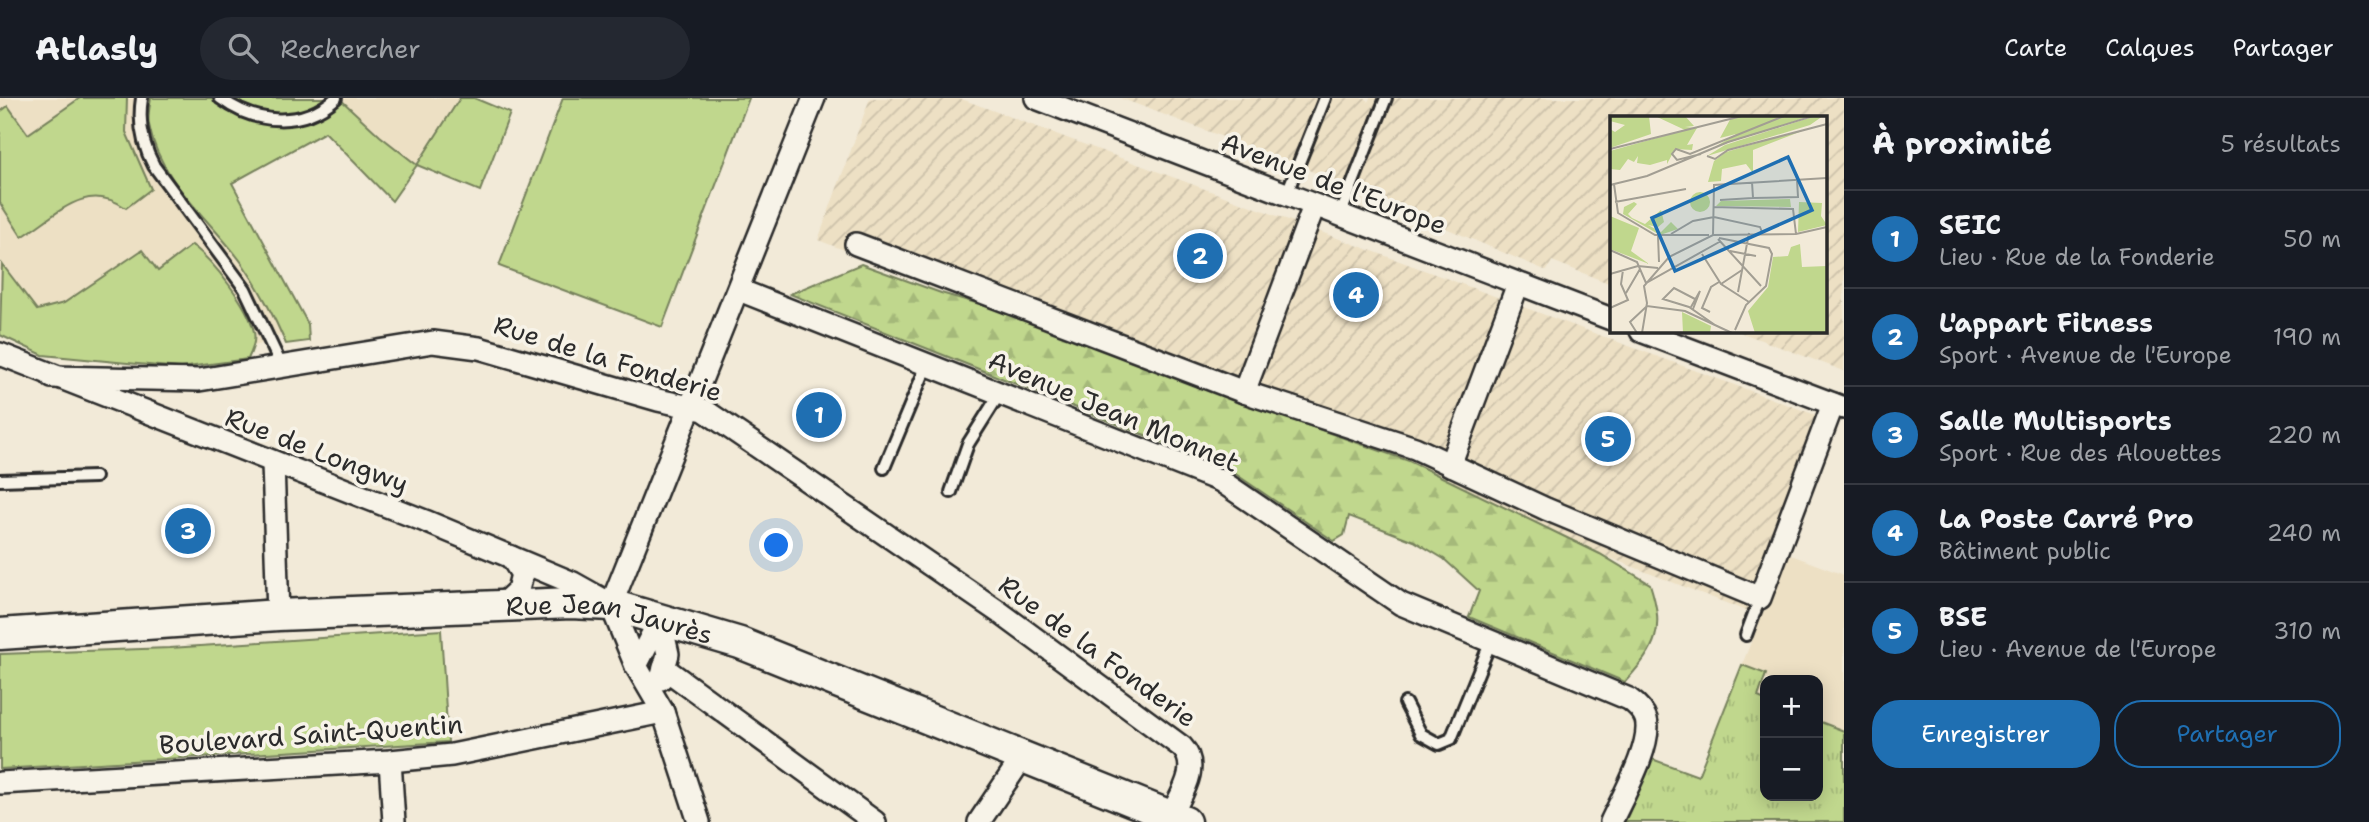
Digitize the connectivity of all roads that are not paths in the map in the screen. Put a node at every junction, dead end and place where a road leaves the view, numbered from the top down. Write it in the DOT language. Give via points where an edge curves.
graph roads {
  1 [pos="142,98"];
  2 [pos="220,98"];
  3 [pos="336,98"];
  4 [pos="814,98"];
  5 [pos="1036,98"];
  6 [pos="1325,98"];
  7 [pos="1386,98"];
  8 [pos="1286,195"];
  9 [pos="1314,205"];
  10 [pos="1340,216"];
  11 [pos="856,244"];
  12 [pos="1518,284"];
  13 [pos="739,290"];
  14 [pos="1610,319"];
  15 [pos="1644,332"];
  16 [pos="0,354"];
  17 [pos="927,365"];
  18 [pos="282,366"];
  19 [pos="52,377"];
  20 [pos="1244,392"];
  21 [pos="1000,393"];
  22 [pos="1838,406"];
  23 [pos="692,408"];
  24 [pos="273,463"];
  25 [pos="1450,465"];
  26 [pos="884,468"];
  27 [pos="96,477"];
  28 [pos="0,480"];
  29 [pos="951,492"];
  30 [pos="511,557"];
  31 [pos="1760,598"];
  32 [pos="611,604"];
  33 [pos="501,606"];
  34 [pos="278,615"];
  35 [pos="660,619"];
  36 [pos="693,628"];
  37 [pos="0,634"];
  38 [pos="1745,635"];
  39 [pos="1491,641"];
  40 [pos="666,661"];
  41 [pos="636,666"];
  42 [pos="1405,703"];
  43 [pos="660,705"];
  44 [pos="1022,758"];
  45 [pos="390,761"];
  46 [pos="0,783"];
  47 [pos="1178,819"];
  48 [pos="394,822"];
  49 [pos="699,822"];
  50 [pos="875,822"];
  51 [pos="979,822"];
  52 [pos="1611,822"];
  1 -- 18 [label="lane" via="143,137 154,166 245,289"];
  2 -- 3 [label="lane" via="245,112 286,120 305,118"];
  4 -- 13 [label="street"];
  5 -- 8 [label="street, Avenue de l'Europe"];
  6 -- 8 [label="lane"];
  7 -- 10 [label="lane"];
  8 -- 9 [label="street, Avenue de l'Europe"];
  9 -- 10 [label="street, Avenue de l'Europe"];
  9 -- 20 [label="street"];
  10 -- 12 [label="street, Avenue de l'Europe"];
  11 -- 20 [label="street"];
  12 -- 14 [label="street, Avenue de l'Europe"];
  12 -- 25 [label="street"];
  13 -- 17 [label="street, Avenue Jean Monnet"];
  13 -- 23 [label="street"];
  15 -- 22 [label="street"];
  16 -- 19 [label="street, Rue de Longwy"];
  17 -- 21 [label="street, Avenue Jean Monnet"];
  17 -- 26 [label="lane"];
  18 -- 19 [label="street, Rue de la Fonderie" via="185,381"];
  18 -- 23 [label="street, Rue de la Fonderie" via="371,350 449,343"];
  19 -- 24 [label="street, Rue de Longwy"];
  20 -- 25 [label="street"];
  21 -- 29 [label="lane" via="968,444"];
  21 -- 39 [label="street, Avenue Jean Monnet" via="1222,481 1401,604"];
  22 -- 31 [label="street"];
  23 -- 32 [label="street"];
  23 -- 47 [label="street, Rue de la Fonderie" via="720,419 808,478 1182,747 1192,768"];
  24 -- 30 [label="street, Rue de Longwy"];
  24 -- 34 [label="street"];
  25 -- 31 [label="street"];
  27 -- 28 [label="lane"];
  30 -- 32 [label="street, Rue de Longwy"];
  30 -- 33 [label="street" via="522,574 518,590"];
  31 -- 38 [label="lane"];
  32 -- 33 [label="main road, Rue Jean Jaurès"];
  32 -- 35 [label="main road, Rue Jean Jaurès"];
  32 -- 41 [label="street"];
  33 -- 34 [label="main road, Rue Jean Jaurès"];
  34 -- 37 [label="main road, Rue Jean Jaurès"];
  35 -- 36 [label="main road, Rue Jean Jaurès"];
  35 -- 40 [label="street"];
  35 -- 41 [label="street"];
  36 -- 40 [label="street"];
  36 -- 44 [label="main road, Rue Jean Jaurès" via="789,662"];
  39 -- 42 [label="lane" via="1451,739 1439,744 1421,734"];
  39 -- 52 [label="street, Avenue Jean Monnet" via="1615,692 1640,708 1647,729 1644,745"];
  40 -- 43 [label="street"];
  40 -- 50 [label="street"];
  41 -- 43 [label="street"];
  43 -- 45 [label="street, Boulevard Saint-Quentin" via="452,755"];
  43 -- 49 [label="street"];
  44 -- 47 [label="main road, Rue Jean Jaurès"];
  44 -- 51 [label="street"];
  45 -- 46 [label="street, Boulevard Saint-Quentin"];
  45 -- 48 [label="street"];
}
